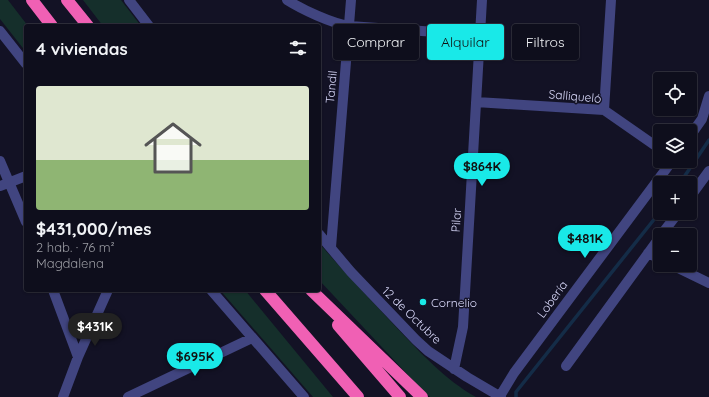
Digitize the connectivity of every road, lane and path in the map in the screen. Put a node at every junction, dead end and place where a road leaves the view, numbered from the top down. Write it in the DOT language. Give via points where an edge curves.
graph roads {
  1 [pos="32,0"];
  2 [pos="67,0"];
  3 [pos="129,0"];
  4 [pos="287,0"];
  5 [pos="351,0"];
  6 [pos="482,0"];
  7 [pos="611,0"];
  8 [pos="50,24"];
  9 [pos="86,24"];
  10 [pos="147,24"];
  11 [pos="339,24"];
  12 [pos="349,24"];
  13 [pos="481,24"];
  14 [pos="0,30"];
  15 [pos="346,60"];
  16 [pos="479,60"];
  17 [pos="24,61"];
  18 [pos="709,96"];
  19 [pos="476,102"];
  20 [pos="604,110"];
  21 [pos="697,126"];
  22 [pos="653,144"];
  23 [pos="0,161"];
  24 [pos="667,168"];
  25 [pos="709,171"];
  26 [pos="24,177"];
  27 [pos="5,184"];
  28 [pos="697,187"];
  29 [pos="24,218"];
  30 [pos="321,236"];
  31 [pos="653,246"];
  32 [pos="331,248"];
  33 [pos="648,253"];
  34 [pos="653,256"];
  35 [pos="686,272"];
  36 [pos="709,283"];
  37 [pos="54,292"];
  38 [pos="107,292"];
  39 [pos="213,292"];
  40 [pos="267,292"];
  41 [pos="309,292"];
  42 [pos="313,292"];
  43 [pos="288,318"];
  44 [pos="252,338"];
  45 [pos="78,357"];
  46 [pos="566,366"];
  47 [pos="454,369"];
  48 [pos="63,397"];
  49 [pos="128,397"];
  50 [pos="304,397"];
  51 [pos="350,397"];
  52 [pos="358,397"];
  53 [pos="400,397"];
  54 [pos="422,397"];
  55 [pos="501,397"];
  1 -- 8 [label="highway"];
  2 -- 9 [label="highway"];
  3 -- 10 [label="street"];
  4 -- 11 [label="street"];
  5 -- 12 [label="street, Tandil"];
  6 -- 13 [label="street, Pilar"];
  7 -- 20 [label="street"];
  14 -- 17 [label="street"];
  15 -- 32 [label="street, Tandil"];
  16 -- 19 [label="street, Pilar"];
  18 -- 21 [label="street" via="702,119"];
  19 -- 20 [label="street, Salliqueló"];
  19 -- 47 [label="street, Pilar" via="463,327"];
  20 -- 22 [label="street, Salliqueló"];
  23 -- 27 [label="street"];
  24 -- 55 [label="street, Lobería" via="514,373"];
  25 -- 28 [label="street"];
  26 -- 27 [label="street"];
  27 -- 29 [label="street"];
  30 -- 32 [label="street, 12 de Octubre"];
  31 -- 33 [label="street"];
  32 -- 47 [label="street, 12 de Octubre" via="416,340"];
  33 -- 34 [label="street"];
  33 -- 46 [label="street"];
  35 -- 36 [label="street"];
  37 -- 45 [label="street"];
  38 -- 45 [label="street"];
  39 -- 44 [label="street"];
  40 -- 43 [label="highway"];
  41 -- 53 [label="highway"];
  42 -- 54 [label="highway"];
  43 -- 51 [label="highway"];
  43 -- 52 [label="highway"];
  44 -- 49 [label="street"];
  44 -- 50 [label="street"];
  45 -- 48 [label="street"];
  47 -- 55 [label="street, 12 de Octubre"];
}
